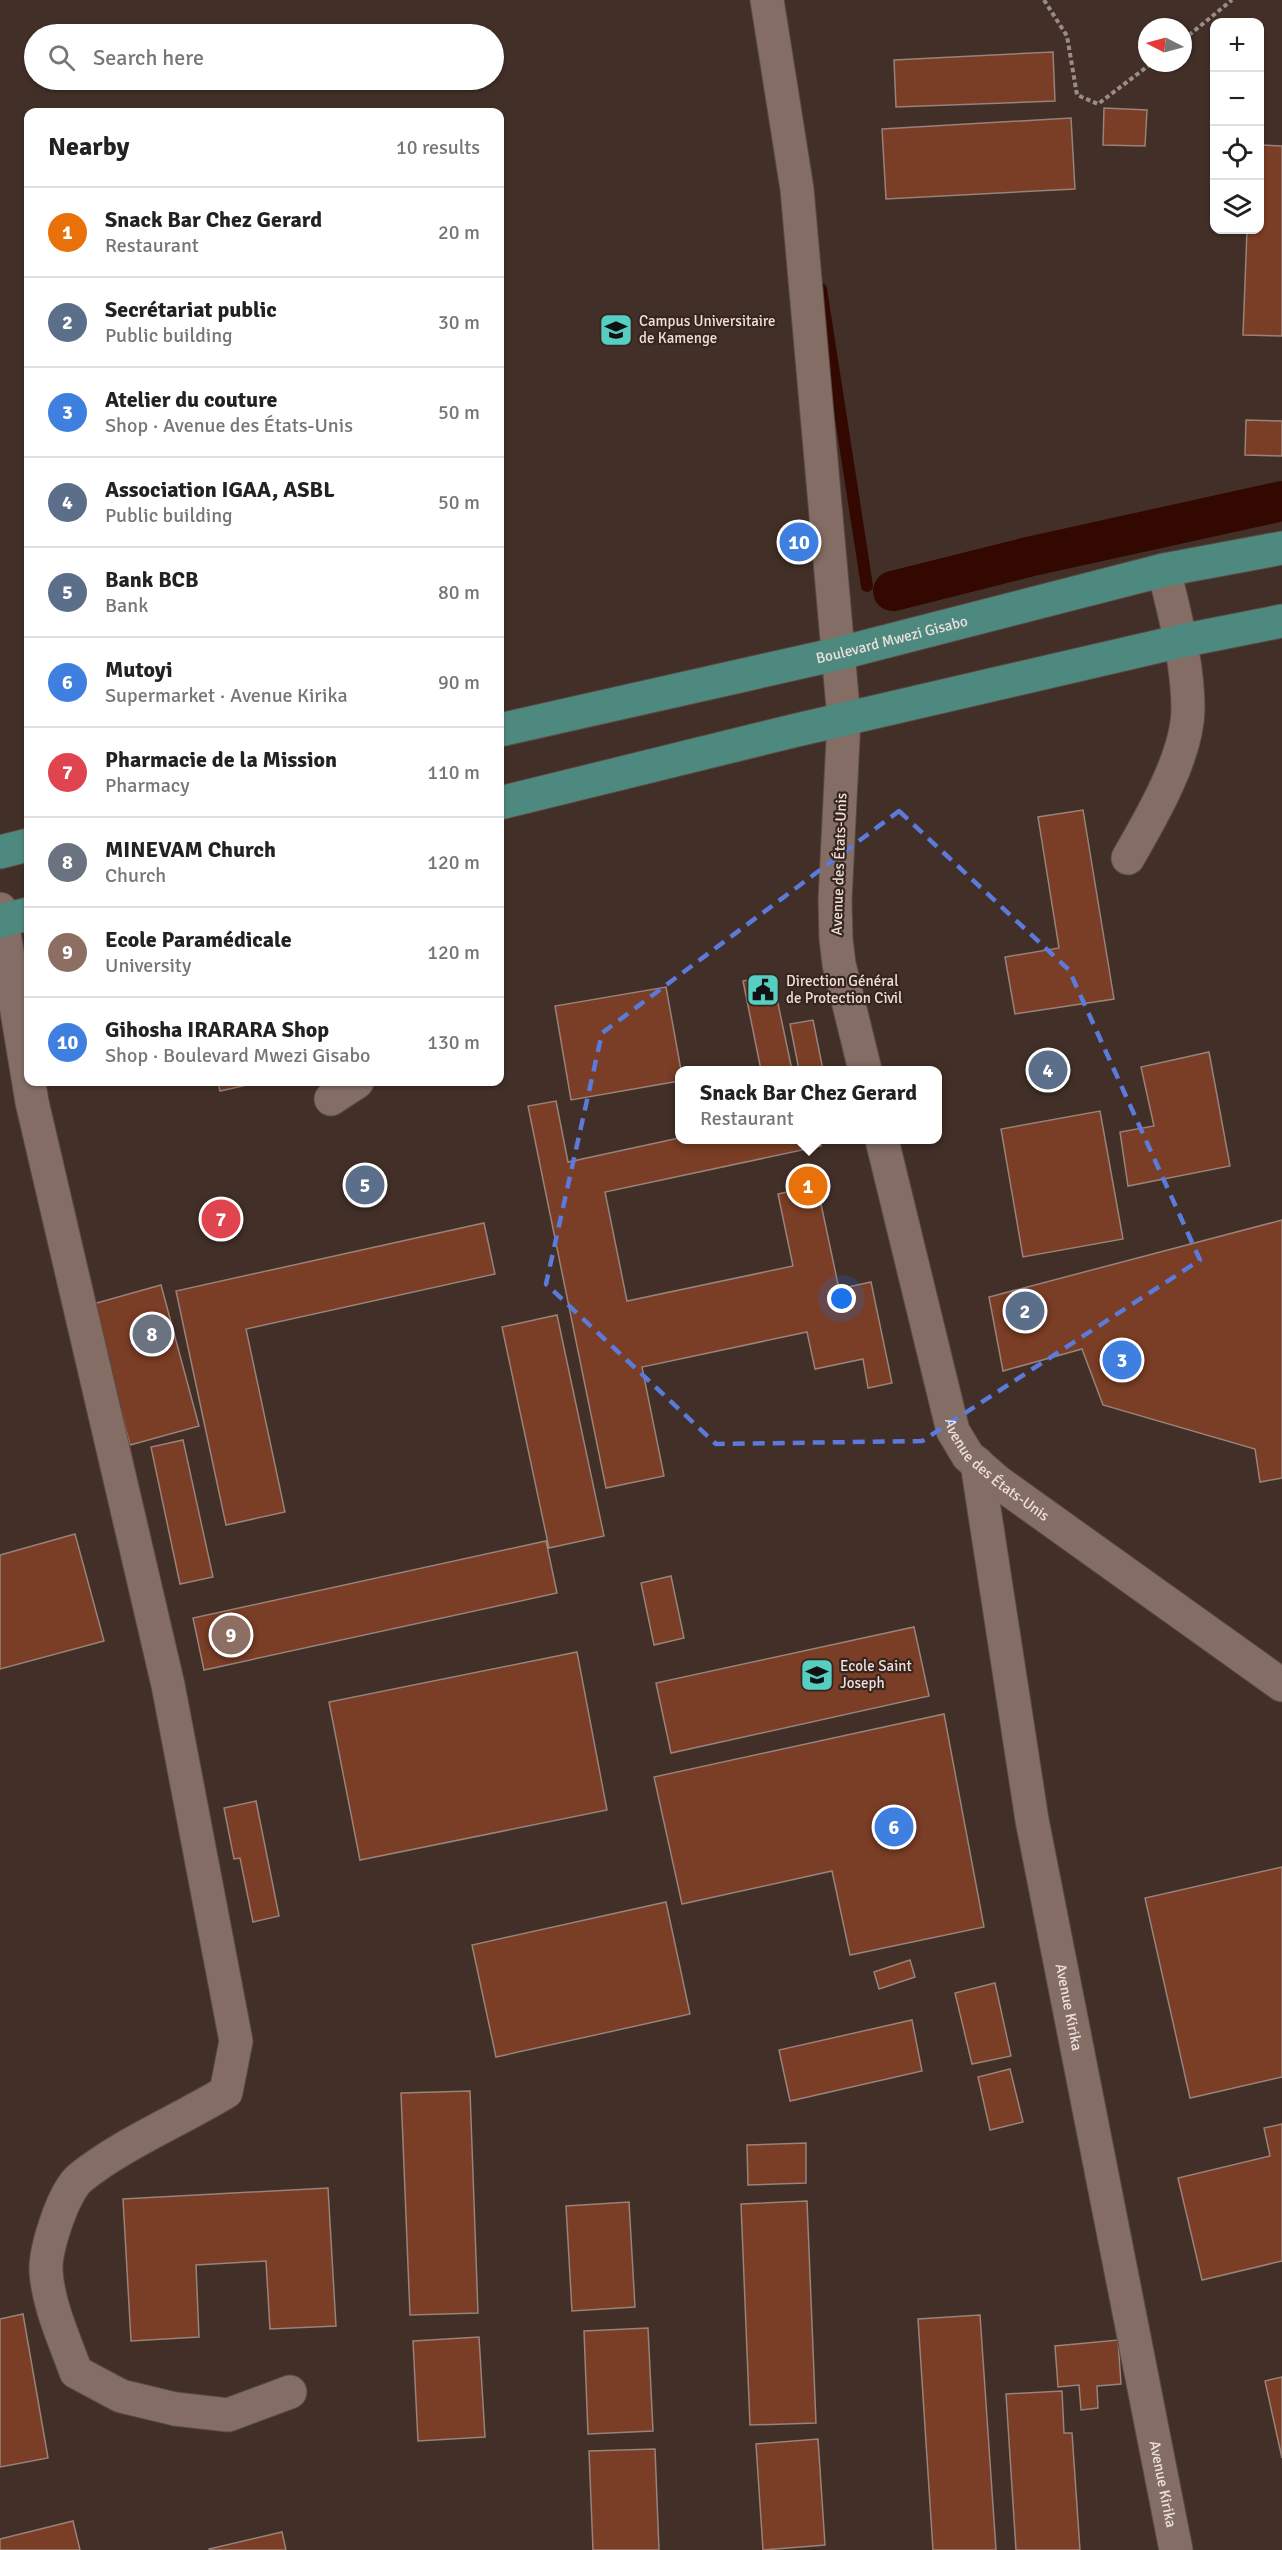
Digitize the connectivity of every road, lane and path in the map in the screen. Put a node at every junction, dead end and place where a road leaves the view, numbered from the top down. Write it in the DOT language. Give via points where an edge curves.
graph roads {
  1 [pos="767,0"];
  2 [pos="1044,0"];
  3 [pos="1232,0"];
  4 [pos="1192,33"];
  5 [pos="1140,72"];
  6 [pos="1275,550"];
  7 [pos="1164,570"];
  8 [pos="1279,622"];
  9 [pos="1181,640"];
  10 [pos="837,654"];
  11 [pos="844,719"];
  12 [pos="504,729"];
  13 [pos="504,802"];
  14 [pos="24,846"];
  15 [pos="0,852"];
  16 [pos="1128,858"];
  17 [pos="8,916"];
  18 [pos="24,1040"];
  19 [pos="864,1066"];
  20 [pos="30,1086"];
  21 [pos="883,1144"];
  22 [pos="977,1463"];
  23 [pos="1282,1685"];
  24 [pos="290,2392"];
  25 [pos="1176,2550"];
  1 -- 10 [label="street, Avenue des États-Unis" via="796,189"];
  2 -- 5 [label="path" via="1067,36 1077,95 1098,104"];
  3 -- 4 [label="path"];
  6 -- 7 [label="main road, Boulevard Mwezi Gisabo"];
  7 -- 9 [label="street"];
  7 -- 10 [label="main road, Boulevard Mwezi Gisabo"];
  8 -- 9 [label="main road"];
  9 -- 11 [label="main road"];
  9 -- 16 [label="street" via="1188,712 1180,747 1158,807"];
  10 -- 11 [label="street, Avenue des États-Unis"];
  10 -- 12 [label="main road, Boulevard Mwezi Gisabo"];
  11 -- 13 [label="main road"];
  11 -- 19 [label="street, Avenue des États-Unis" via="836,939"];
  14 -- 15 [label="main road"];
  17 -- 18 [label="street"];
  20 -- 24 [label="street" via="168,1685 236,2041 226,2092 78,2180 53,2226 46,2271 76,2372 121,2396 175,2409 228,2415"];
  21 -- 22 [label="street, Avenue des États-Unis" via="953,1431"];
  22 -- 23 [label="street, Avenue des États-Unis"];
  22 -- 25 [label="street, Avenue Kirika" via="1032,1820"];
}
